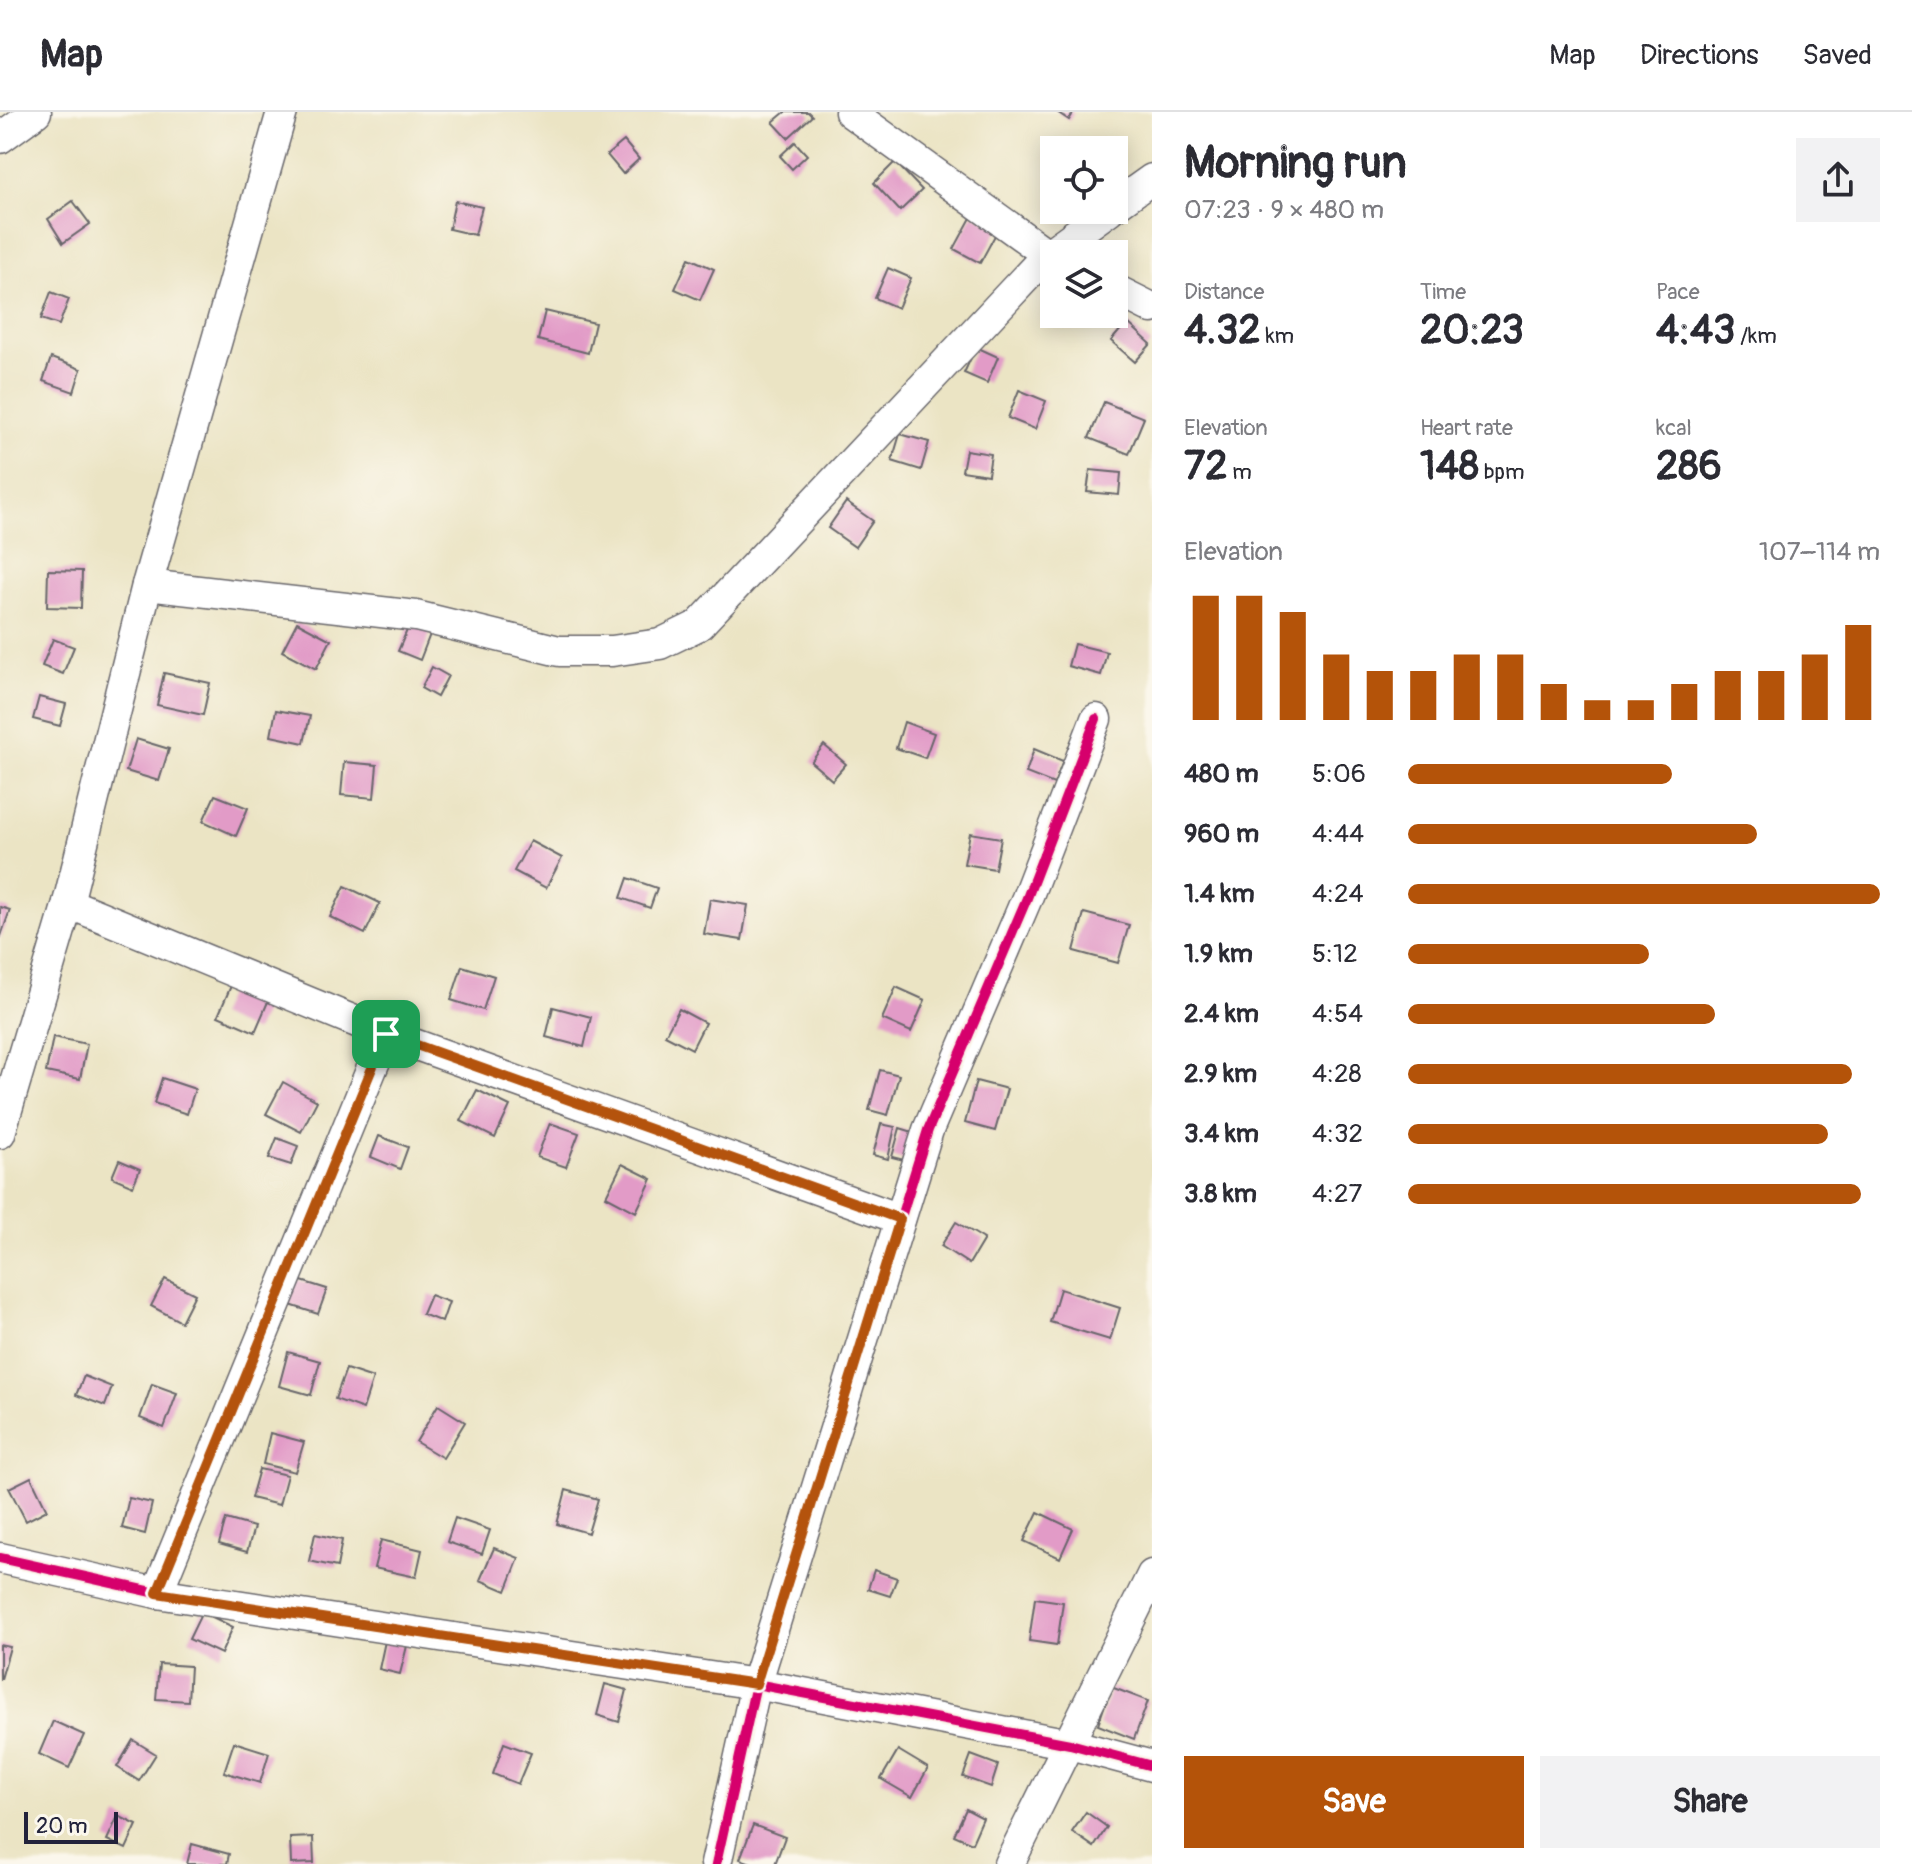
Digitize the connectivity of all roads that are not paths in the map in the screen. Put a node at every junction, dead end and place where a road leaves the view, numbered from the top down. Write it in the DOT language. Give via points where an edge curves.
graph roads {
  1 [pos="36,112"];
  2 [pos="282,112"];
  3 [pos="850,112"];
  4 [pos="0,138"];
  5 [pos="1152,179"];
  6 [pos="1128,196"];
  7 [pos="1091,224"];
  8 [pos="1071,240"];
  9 [pos="1040,250"];
  10 [pos="1040,267"];
  11 [pos="1128,296"];
  12 [pos="1152,308"];
  13 [pos="147,585"];
  14 [pos="1096,719"];
  15 [pos="68,903"];
  16 [pos="386,1034"];
  17 [pos="0,1133"];
  18 [pos="900,1219"];
  19 [pos="0,1558"];
  20 [pos="1152,1575"];
  21 [pos="157,1593"];
  22 [pos="756,1684"];
  23 [pos="1070,1744"];
  24 [pos="1152,1766"];
  25 [pos="716,1864"];
  26 [pos="1009,1864"];
  1 -- 4 [label="street"];
  2 -- 13 [label="street"];
  3 -- 9 [label="street"];
  5 -- 6 [label="street"];
  7 -- 8 [label="street"];
  10 -- 13 [label="street" via="699,625 660,644 559,651 416,616"];
  11 -- 12 [label="street"];
  13 -- 15 [label="street"];
  14 -- 18 [label="street" via="928,1130"];
  15 -- 16 [label="street"];
  15 -- 17 [label="street"];
  16 -- 18 [label="street"];
  16 -- 21 [label="street"];
  18 -- 22 [label="street"];
  19 -- 21 [label="street"];
  20 -- 23 [label="street"];
  21 -- 22 [label="street"];
  22 -- 23 [label="street"];
  22 -- 25 [label="street"];
  23 -- 24 [label="street"];
  23 -- 26 [label="street"];
}
